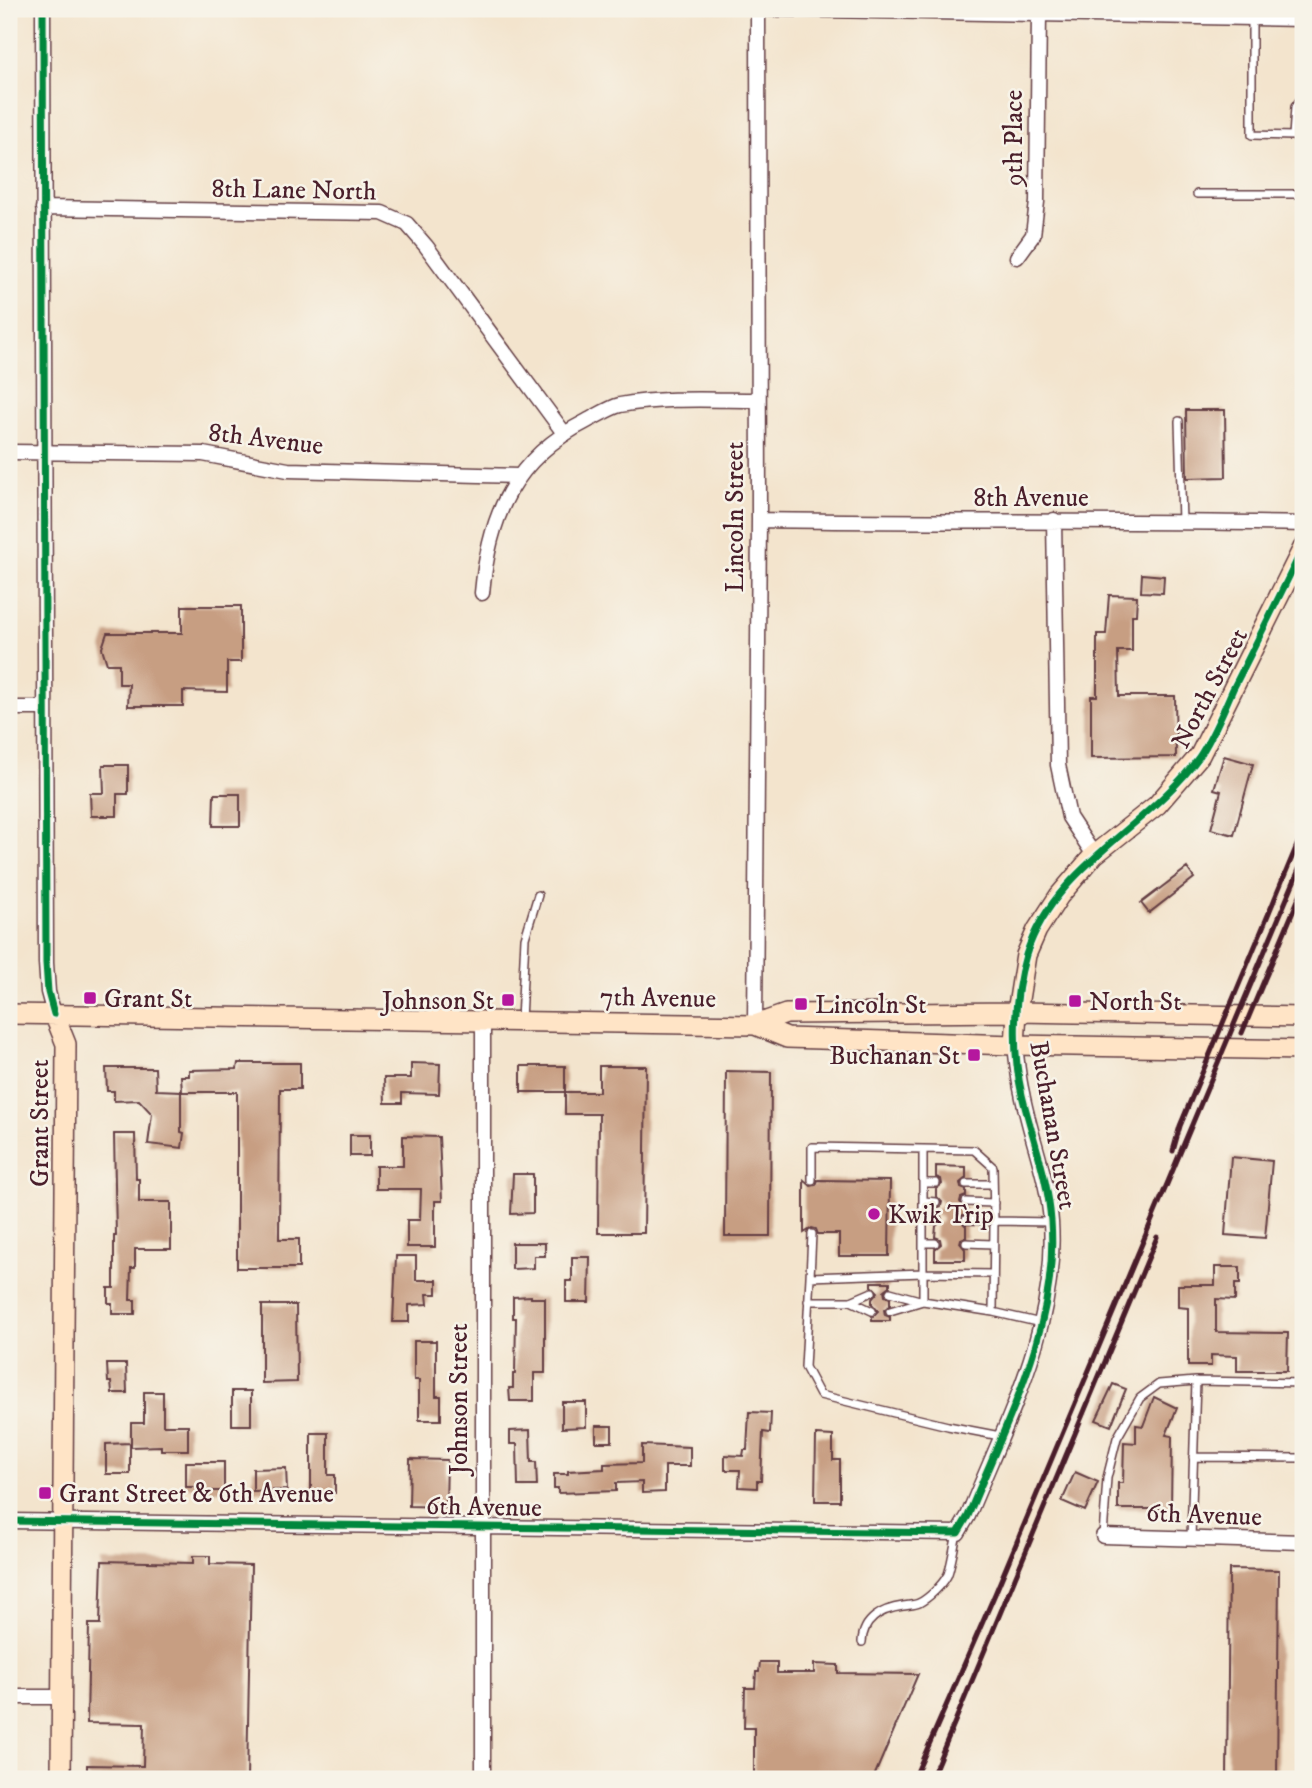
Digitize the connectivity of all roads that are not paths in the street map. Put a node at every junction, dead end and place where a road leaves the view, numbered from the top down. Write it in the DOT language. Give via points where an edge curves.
graph roads {
  1 [pos="43,9"];
  2 [pos="758,9"];
  3 [pos="770,9"];
  4 [pos="1174,12"];
  5 [pos="1039,13"];
  6 [pos="1252,18"];
  7 [pos="1303,19"];
  8 [pos="1303,52"];
  9 [pos="1197,194"];
  10 [pos="1303,194"];
  11 [pos="43,208"];
  12 [pos="1017,257"];
  13 [pos="758,400"];
  14 [pos="1179,421"];
  15 [pos="564,433"];
  16 [pos="9,452"];
  17 [pos="43,452"];
  18 [pos="518,476"];
  19 [pos="759,520"];
  20 [pos="1054,520"];
  21 [pos="1182,522"];
  22 [pos="1303,524"];
  23 [pos="1303,548"];
  24 [pos="482,593"];
  25 [pos="9,708"];
  26 [pos="45,708"];
  27 [pos="1094,855"];
  28 [pos="538,895"];
  29 [pos="1017,1012"];
  30 [pos="9,1014"];
  31 [pos="54,1014"];
  32 [pos="1303,1017"];
  33 [pos="483,1020"];
  34 [pos="521,1020"];
  35 [pos="755,1025"];
  36 [pos="1016,1045"];
  37 [pos="1303,1051"];
  38 [pos="923,1149"];
  39 [pos="812,1180"];
  40 [pos="923,1183"];
  41 [pos="936,1183"];
  42 [pos="966,1184"];
  43 [pos="993,1184"];
  44 [pos="923,1201"];
  45 [pos="936,1202"];
  46 [pos="966,1202"];
  47 [pos="994,1203"];
  48 [pos="924,1220"];
  49 [pos="936,1220"];
  50 [pos="966,1220"];
  51 [pos="994,1221"];
  52 [pos="1051,1222"];
  53 [pos="812,1234"];
  54 [pos="935,1242"];
  55 [pos="924,1243"];
  56 [pos="965,1243"];
  57 [pos="993,1244"];
  58 [pos="924,1273"];
  59 [pos="992,1274"];
  60 [pos="810,1277"];
  61 [pos="872,1292"];
  62 [pos="890,1292"];
  63 [pos="808,1301"];
  64 [pos="851,1301"];
  65 [pos="923,1301"];
  66 [pos="872,1311"];
  67 [pos="890,1311"];
  68 [pos="993,1312"];
  69 [pos="1042,1324"];
  70 [pos="1196,1381"];
  71 [pos="1303,1383"];
  72 [pos="1000,1436"];
  73 [pos="1193,1457"];
  74 [pos="1303,1458"];
  75 [pos="9,1521"];
  76 [pos="64,1521"];
  77 [pos="482,1527"];
  78 [pos="958,1533"];
  79 [pos="1103,1536"];
  80 [pos="1191,1538"];
  81 [pos="1303,1542"];
  82 [pos="862,1642"];
  83 [pos="9,1697"];
  84 [pos="62,1697"];
  85 [pos="61,1779"];
  86 [pos="483,1779"];
  1 -- 11 [label="street, Grant Street"];
  2 -- 13 [label="street, Lincoln Street"];
  3 -- 5 [label="street"];
  4 -- 5 [label="street"];
  4 -- 6 [label="street"];
  5 -- 12 [label="street, 9th Place" via="1037,202 1033,235"];
  6 -- 7 [label="street"];
  6 -- 8 [label="lane" via="1252,135 1293,136 1294,107 1303,96"];
  9 -- 10 [label="lane"];
  11 -- 15 [label="street, 8th Lane North" via="382,213 407,223"];
  11 -- 17 [label="street, Grant Street"];
  13 -- 15 [label="street" via="674,399 617,406"];
  13 -- 19 [label="street, Lincoln Street"];
  14 -- 21 [label="lane"];
  15 -- 18 [label="street"];
  16 -- 17 [label="street, 8th Avenue"];
  17 -- 18 [label="street, 8th Avenue" via="203,454 288,470"];
  17 -- 26 [label="street, Grant Street"];
  18 -- 24 [label="street" via="496,520"];
  19 -- 20 [label="street, 8th Avenue"];
  19 -- 35 [label="street, Lincoln Street"];
  20 -- 21 [label="street, 8th Avenue"];
  20 -- 27 [label="street" via="1058,765 1069,817"];
  21 -- 22 [label="street, 8th Avenue"];
  23 -- 27 [label="street, North Street" via="1200,755 1157,805"];
  25 -- 26 [label="street"];
  26 -- 31 [label="street, Grant Street" via="46,963"];
  27 -- 29 [label="street, Buchanan Street" via="1037,930 1026,955"];
  28 -- 34 [label="lane" via="525,938"];
  29 -- 32 [label="street"];
  29 -- 35 [label="street" via="786,1014"];
  29 -- 36 [label="street, Buchanan Street"];
  30 -- 31 [label="street, 7th Avenue"];
  31 -- 33 [label="street, 7th Avenue"];
  31 -- 76 [label="street, Grant Street" via="66,1044"];
  33 -- 34 [label="street, 7th Avenue"];
  33 -- 77 [label="street, Johnson Street"];
  34 -- 35 [label="street, 7th Avenue"];
  35 -- 36 [label="street, 7th Avenue" via="787,1038"];
  36 -- 37 [label="street, 7th Avenue"];
  36 -- 52 [label="street, Buchanan Street"];
  38 -- 39 [label="lane" via="812,1147"];
  38 -- 40 [label="lane"];
  38 -- 43 [label="lane" via="974,1150 993,1167"];
  40 -- 41 [label="lane"];
  40 -- 44 [label="lane"];
  42 -- 43 [label="lane"];
  43 -- 47 [label="lane"];
  44 -- 45 [label="lane"];
  44 -- 48 [label="lane"];
  46 -- 47 [label="lane"];
  47 -- 51 [label="lane"];
  48 -- 49 [label="lane"];
  48 -- 55 [label="lane"];
  50 -- 51 [label="lane"];
  51 -- 52 [label="lane"];
  51 -- 57 [label="lane"];
  52 -- 69 [label="street, Buchanan Street" via="1052,1266"];
  53 -- 60 [label="lane"];
  54 -- 55 [label="lane"];
  55 -- 58 [label="lane"];
  56 -- 57 [label="lane"];
  57 -- 59 [label="lane"];
  58 -- 59 [label="lane"];
  58 -- 60 [label="lane"];
  58 -- 65 [label="lane"];
  59 -- 68 [label="lane"];
  60 -- 63 [label="lane"];
  61 -- 64 [label="lane"];
  62 -- 65 [label="lane"];
  63 -- 64 [label="lane"];
  63 -- 72 [label="lane" via="805,1367 820,1395"];
  64 -- 66 [label="lane"];
  65 -- 67 [label="lane"];
  65 -- 68 [label="lane"];
  68 -- 69 [label="lane"];
  69 -- 72 [label="street, Buchanan Street"];
  70 -- 71 [label="lane"];
  70 -- 73 [label="lane"];
  70 -- 79 [label="lane" via="1159,1384 1140,1398 1117,1438 1107,1478"];
  72 -- 78 [label="street, Buchanan Street"];
  73 -- 74 [label="lane"];
  73 -- 80 [label="lane"];
  75 -- 76 [label="street, 6th Avenue"];
  76 -- 77 [label="street, 6th Avenue"];
  76 -- 84 [label="street, Grant Street"];
  77 -- 78 [label="street, 6th Avenue"];
  77 -- 86 [label="street, Johnson Street"];
  78 -- 82 [label="lane" via="949,1574 937,1588 919,1603 875,1615 863,1631"];
  79 -- 80 [label="street, 6th Avenue"];
  80 -- 81 [label="street, 6th Avenue"];
  83 -- 84 [label="street"];
  84 -- 85 [label="street, Grant Street"];
}
